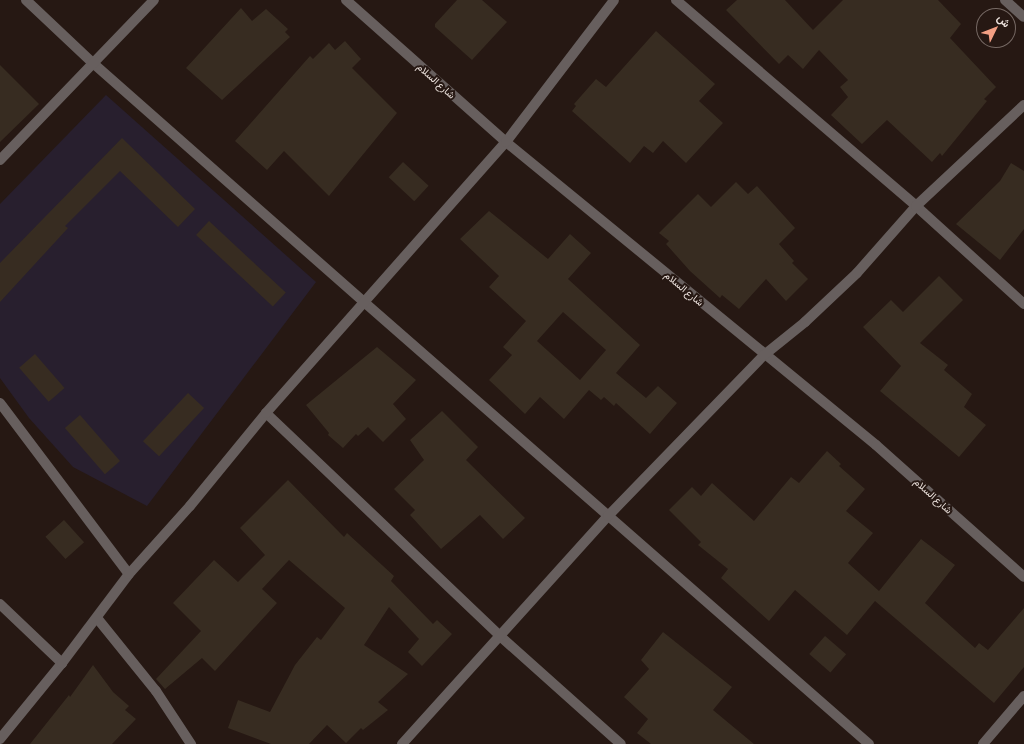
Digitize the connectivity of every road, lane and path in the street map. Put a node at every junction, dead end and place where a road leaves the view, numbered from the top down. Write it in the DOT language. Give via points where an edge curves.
graph roads {
  1 [pos="26,0"];
  2 [pos="154,0"];
  3 [pos="346,0"];
  4 [pos="614,0"];
  5 [pos="676,0"];
  6 [pos="1005,0"];
  7 [pos="1024,17"];
  8 [pos="94,64"];
  9 [pos="1024,105"];
  10 [pos="506,142"];
  11 [pos="0,160"];
  12 [pos="916,206"];
  13 [pos="364,302"];
  14 [pos="1024,304"];
  15 [pos="764,355"];
  16 [pos="0,403"];
  17 [pos="266,413"];
  18 [pos="608,516"];
  19 [pos="128,574"];
  20 [pos="1024,577"];
  21 [pos="0,604"];
  22 [pos="97,618"];
  23 [pos="500,636"];
  24 [pos="62,663"];
  25 [pos="1024,696"];
  26 [pos="0,739"];
  27 [pos="191,744"];
  28 [pos="402,744"];
  29 [pos="621,744"];
  30 [pos="869,744"];
  31 [pos="983,744"];
  1 -- 8 [label="street"];
  2 -- 8 [label="street"];
  3 -- 10 [label="street, شارع السلام"];
  4 -- 10 [label="street"];
  5 -- 12 [label="street"];
  6 -- 7 [label="street"];
  8 -- 11 [label="street"];
  8 -- 13 [label="street"];
  9 -- 12 [label="street"];
  10 -- 13 [label="street"];
  10 -- 15 [label="street, شارع السلام"];
  12 -- 14 [label="street"];
  12 -- 15 [label="street" via="858,273 805,322"];
  13 -- 17 [label="street"];
  13 -- 18 [label="street"];
  15 -- 18 [label="street"];
  15 -- 20 [label="street, شارع السلام" via="793,375 876,445"];
  16 -- 19 [label="street"];
  17 -- 19 [label="street" via="190,506"];
  17 -- 23 [label="street"];
  18 -- 23 [label="street"];
  18 -- 30 [label="street"];
  19 -- 22 [label="street"];
  21 -- 24 [label="street"];
  22 -- 24 [label="street"];
  22 -- 27 [label="street" via="156,691"];
  23 -- 28 [label="street"];
  23 -- 29 [label="street"];
  24 -- 26 [label="street"];
  25 -- 31 [label="street"];
}
